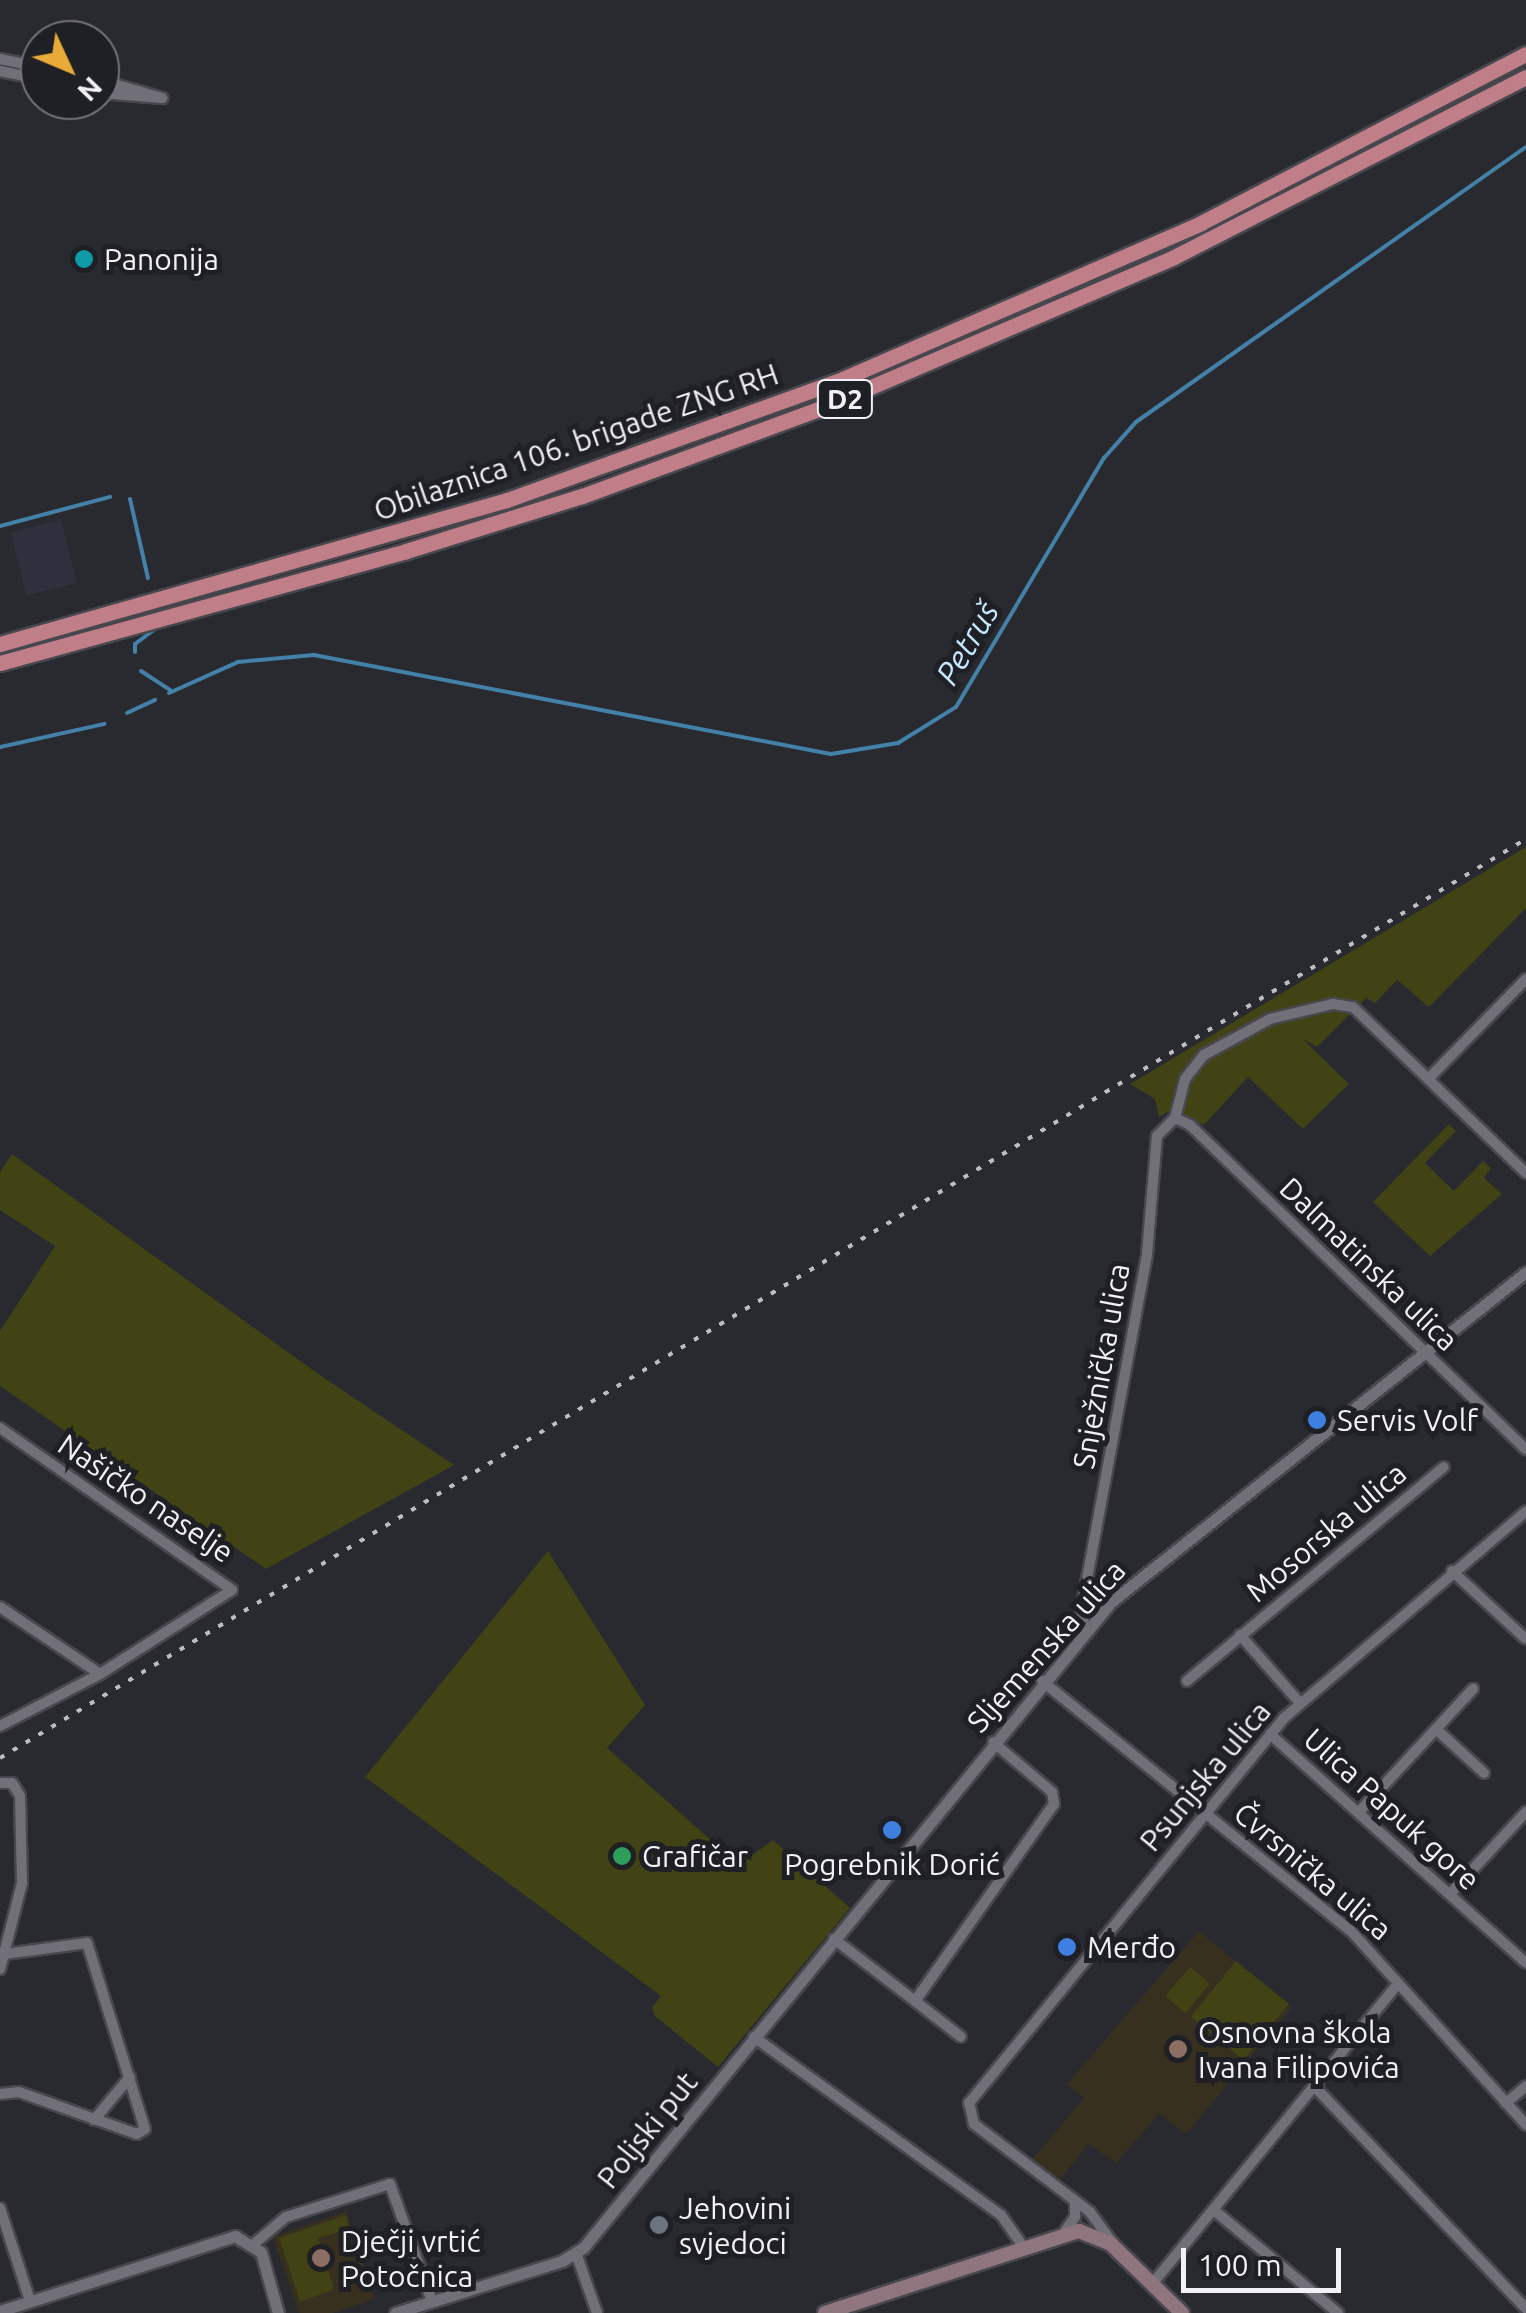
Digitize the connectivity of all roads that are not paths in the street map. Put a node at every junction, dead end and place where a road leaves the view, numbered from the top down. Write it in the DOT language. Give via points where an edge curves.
graph roads {
  1 [pos="1526,54"];
  2 [pos="1526,76"];
  3 [pos="120,86"];
  4 [pos="120,95"];
  5 [pos="0,644"];
  6 [pos="0,662"];
  7 [pos="1526,979"];
  8 [pos="1428,1079"];
  9 [pos="1174,1118"];
  10 [pos="1524,1167"];
  11 [pos="1526,1272"];
  12 [pos="1426,1353"];
  13 [pos="0,1428"];
  14 [pos="1526,1450"];
  15 [pos="1444,1467"];
  16 [pos="1526,1511"];
  17 [pos="1452,1571"];
  18 [pos="0,1608"];
  19 [pos="1086,1630"];
  20 [pos="1240,1636"];
  21 [pos="1526,1639"];
  22 [pos="100,1674"];
  23 [pos="1042,1681"];
  24 [pos="1187,1681"];
  25 [pos="1473,1689"];
  26 [pos="1300,1703"];
  27 [pos="0,1726"];
  28 [pos="1436,1729"];
  29 [pos="1270,1734"];
  30 [pos="992,1742"];
  31 [pos="1484,1773"];
  32 [pos="0,1782"];
  33 [pos="1359,1812"];
  34 [pos="1526,1812"];
  35 [pos="1205,1814"];
  36 [pos="1450,1894"];
  37 [pos="834,1939"];
  38 [pos="5,1954"];
  39 [pos="1526,1963"];
  40 [pos="0,1968"];
  41 [pos="1398,1984"];
  42 [pos="916,2001"];
  43 [pos="754,2037"];
  44 [pos="961,2038"];
  45 [pos="130,2077"];
  46 [pos="1314,2086"];
  47 [pos="1526,2086"];
  48 [pos="0,2094"];
  49 [pos="1506,2103"];
  50 [pos="94,2120"];
  51 [pos="1526,2125"];
  52 [pos="1074,2200"];
  53 [pos="0,2208"];
  54 [pos="1214,2211"];
  55 [pos="1062,2234"];
  56 [pos="254,2243"];
  57 [pos="1023,2246"];
  58 [pos="1117,2250"];
  59 [pos="576,2253"];
  60 [pos="1154,2283"];
  61 [pos="30,2301"];
  62 [pos="432,2302"];
  63 [pos="1526,2309"];
  64 [pos="1174,2310"];
  65 [pos="0,2312"];
  66 [pos="278,2313"];
  67 [pos="397,2313"];
  68 [pos="598,2313"];
  69 [pos="825,2313"];
  70 [pos="1338,2313"];
  1 -- 5 [label="highway, Obilaznica 106. brigade ZNG RH / D2" via="1201,223 844,378 507,500"];
  2 -- 6 [label="highway, Obilaznica 106. brigade ZNG RH / D2" via="1192,249 829,405 582,496 406,551"];
  3 -- 4 [label="street" via="162,98"];
  7 -- 8 [label="street"];
  8 -- 9 [label="street, Snježnička ulica" via="1353,1006 1334,1004 1270,1019 1204,1055 1185,1080"];
  8 -- 10 [label="street, Snježnička ulica"];
  9 -- 12 [label="street, Dalmatinska ulica" via="1190,1125"];
  9 -- 19 [label="street, Snježnička ulica" via="1157,1136 1147,1254 1081,1611"];
  11 -- 12 [label="street, Sljemenska ulica"];
  12 -- 14 [label="street, Dalmatinska ulica"];
  12 -- 19 [label="street, Sljemenska ulica" via="1122,1591"];
  13 -- 22 [label="street, Našičko naselje" via="230,1586 224,1599"];
  15 -- 20 [label="street, Mosorska ulica"];
  16 -- 17 [label="street, Psunjska ulica"];
  17 -- 21 [label="street"];
  17 -- 26 [label="street, Psunjska ulica"];
  18 -- 22 [label="street"];
  19 -- 23 [label="street, Sljemenska ulica"];
  20 -- 24 [label="street, Mosorska ulica"];
  20 -- 26 [label="street, Mosorska ulica"];
  22 -- 27 [label="street, Našičko naselje"];
  23 -- 30 [label="street, Sljemenska ulica"];
  23 -- 35 [label="street, Čvrsnička ulica"];
  25 -- 28 [label="street"];
  26 -- 29 [label="street, Psunjska ulica"];
  28 -- 31 [label="street"];
  28 -- 33 [label="street"];
  29 -- 33 [label="street, Ulica Papuk gore"];
  29 -- 35 [label="street, Psunjska ulica"];
  30 -- 37 [label="street, Sljemenska ulica"];
  30 -- 42 [label="street" via="1052,1792 1054,1804"];
  32 -- 38 [label="street" via="15,1785 21,1802 22,1883"];
  33 -- 36 [label="street, Ulica Papuk gore"];
  34 -- 36 [label="street"];
  35 -- 41 [label="street, Čvrsnička ulica" via="1351,1931"];
  35 -- 52 [label="street, Psunjska ulica" via="973,2096 968,2115"];
  36 -- 39 [label="street, Ulica Papuk gore"];
  37 -- 42 [label="street"];
  37 -- 43 [label="street, Sljemenska ulica"];
  38 -- 40 [label="street"];
  38 -- 45 [label="street" via="87,1942"];
  41 -- 46 [label="street"];
  41 -- 49 [label="street, Čvrsnička ulica"];
  42 -- 44 [label="street"];
  43 -- 57 [label="street" via="1001,2215"];
  43 -- 59 [label="street, Poljski put"];
  45 -- 50 [label="street"];
  45 -- 50 [label="street" via="144,2132"];
  46 -- 54 [label="street"];
  46 -- 63 [label="street"];
  47 -- 49 [label="street"];
  48 -- 50 [label="street" via="18,2092"];
  49 -- 51 [label="street, Čvrsnička ulica"];
  52 -- 55 [label="street" via="1075,2217"];
  52 -- 58 [label="street"];
  53 -- 61 [label="street"];
  54 -- 60 [label="street"];
  54 -- 70 [label="street"];
  55 -- 57 [label="main road"];
  55 -- 58 [label="main road" via="1090,2233"];
  56 -- 61 [label="street" via="230,2237"];
  56 -- 62 [label="street" via="286,2217 390,2184"];
  56 -- 66 [label="street"];
  57 -- 69 [label="main road"];
  58 -- 60 [label="main road"];
  59 -- 62 [label="street"];
  59 -- 68 [label="street"];
  60 -- 64 [label="main road"];
  61 -- 65 [label="street"];
  62 -- 67 [label="street"];
}
